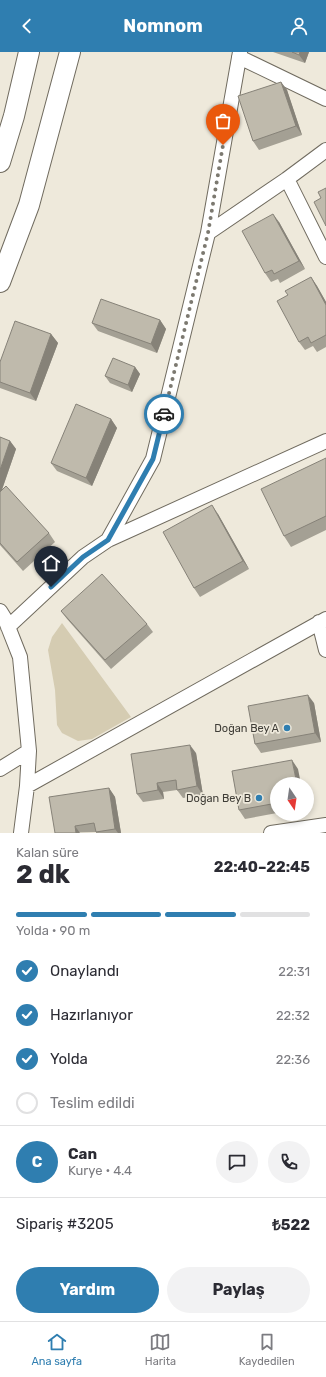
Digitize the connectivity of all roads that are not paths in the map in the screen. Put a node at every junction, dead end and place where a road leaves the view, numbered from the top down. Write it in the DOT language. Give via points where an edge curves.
graph roads {
  1 [pos="29,52"];
  2 [pos="70,52"];
  3 [pos="240,54"];
  4 [pos="326,99"];
  5 [pos="7,115"];
  6 [pos="326,150"];
  7 [pos="0,162"];
  8 [pos="287,179"];
  9 [pos="208,233"];
  10 [pos="326,258"];
  11 [pos="0,282"];
  12 [pos="326,441"];
  13 [pos="108,540"];
  14 [pos="0,611"];
  15 [pos="323,620"];
  16 [pos="8,627"];
  17 [pos="326,650"];
  18 [pos="29,751"];
  19 [pos="0,769"];
  20 [pos="27,786"];
  21 [pos="326,825"];
  22 [pos="21,833"];
  23 [pos="270,833"];
  1 -- 5 [label="main road"];
  2 -- 11 [label="main road" via="28,206"];
  3 -- 4 [label="street"];
  3 -- 9 [label="street"];
  5 -- 7 [label="main road"];
  6 -- 8 [label="street"];
  8 -- 9 [label="street"];
  8 -- 10 [label="street"];
  9 -- 13 [label="street" via="153,459"];
  12 -- 13 [label="street"];
  13 -- 16 [label="street" via="83,557"];
  14 -- 16 [label="street"];
  15 -- 17 [label="street"];
  15 -- 20 [label="street"];
  16 -- 18 [label="street" via="20,657"];
  18 -- 19 [label="street"];
  18 -- 20 [label="street"];
  20 -- 22 [label="street"];
  21 -- 23 [label="street"];
}
